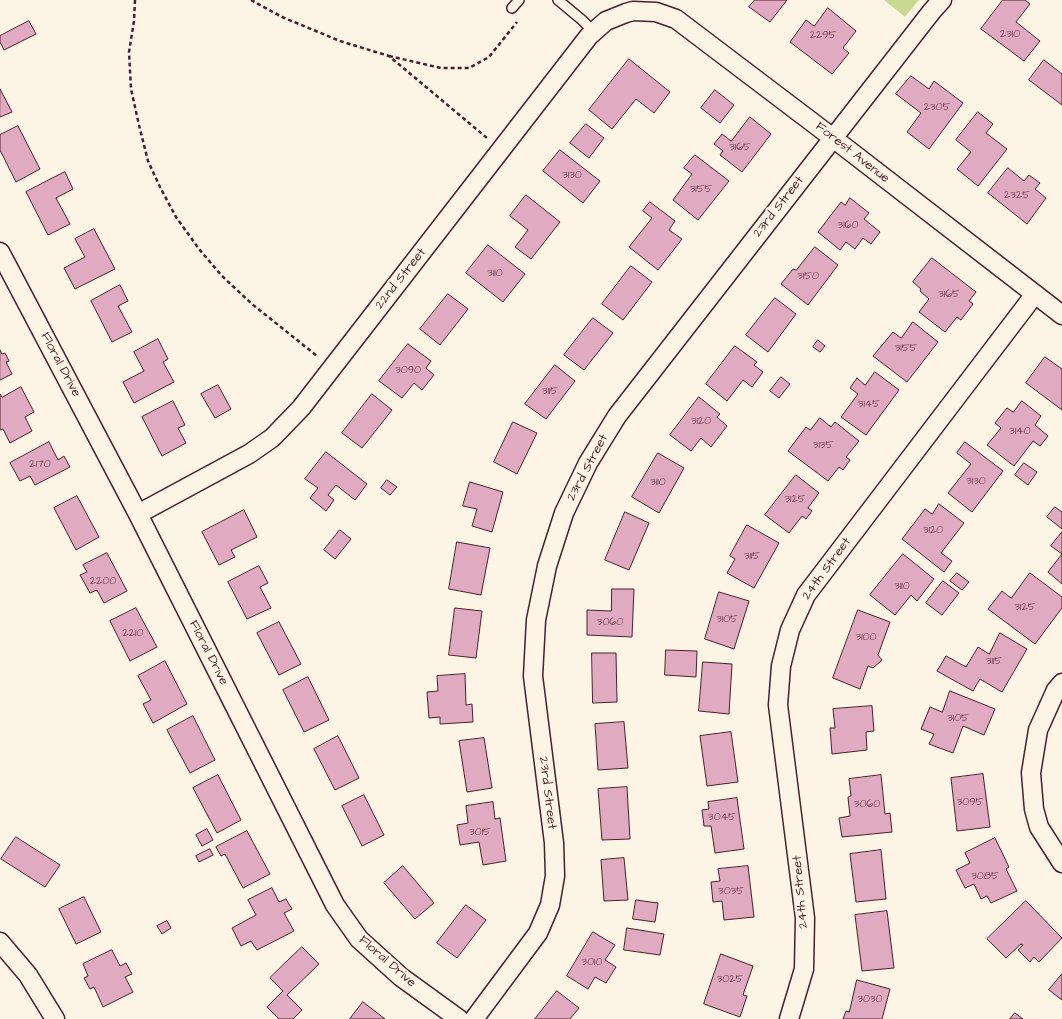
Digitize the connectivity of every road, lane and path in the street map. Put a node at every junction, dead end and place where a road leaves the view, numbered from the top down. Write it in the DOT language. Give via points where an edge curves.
graph roads {
  1 [pos="135,0"];
  2 [pos="250,0"];
  3 [pos="518,0"];
  4 [pos="558,0"];
  5 [pos="942,0"];
  6 [pos="512,8"];
  7 [pos="634,11"];
  8 [pos="518,20"];
  9 [pos="594,32"];
  10 [pos="389,56"];
  11 [pos="833,138"];
  12 [pos="501,149"];
  13 [pos="0,252"];
  14 [pos="1035,294"];
  15 [pos="1062,315"];
  16 [pos="332,367"];
  17 [pos="138,514"];
  18 [pos="1062,683"];
  19 [pos="1062,863"];
  20 [pos="0,942"];
  21 [pos="55,1019"];
  22 [pos="459,1019"];
  23 [pos="474,1019"];
  24 [pos="790,1019"];
  1 -- 16 [label="path" via="130,52 131,90 148,161 163,193 198,249 222,276 252,304"];
  2 -- 10 [label="path" via="282,17 340,41"];
  3 -- 6 [label="lane"];
  4 -- 9 [label="lane"];
  5 -- 11 [label="street, 23rd Street"];
  7 -- 9 [label="street, 22nd Street" via="606,21"];
  7 -- 11 [label="street, Forest Avenue" via="656,12 676,19"];
  8 -- 10 [label="path" via="489,57 469,68 441,68"];
  9 -- 12 [label="street, 22nd Street"];
  10 -- 12 [label="path"];
  11 -- 14 [label="street, Forest Avenue"];
  11 -- 23 [label="street, 23rd Street" via="618,416 588,463 564,513 547,566 536,620 533,676 554,843 555,876 550,905 538,933"];
  12 -- 16 [label="street, 22nd Street"];
  13 -- 17 [label="street, Floral Drive"];
  14 -- 15 [label="street, Forest Avenue"];
  14 -- 24 [label="street, 24th Street" via="806,595 790,630 781,666 778,705 805,918 804,969"];
  16 -- 17 [label="street, 22nd Street" via="301,408 272,438 249,454"];
  17 -- 22 [label="street, Floral Drive" via="335,905 359,939 401,977"];
  18 -- 19 [label="street" via="1056,690 1038,730 1031,773 1034,809 1039,827"];
  20 -- 21 [label="street" via="28,975"];
}
